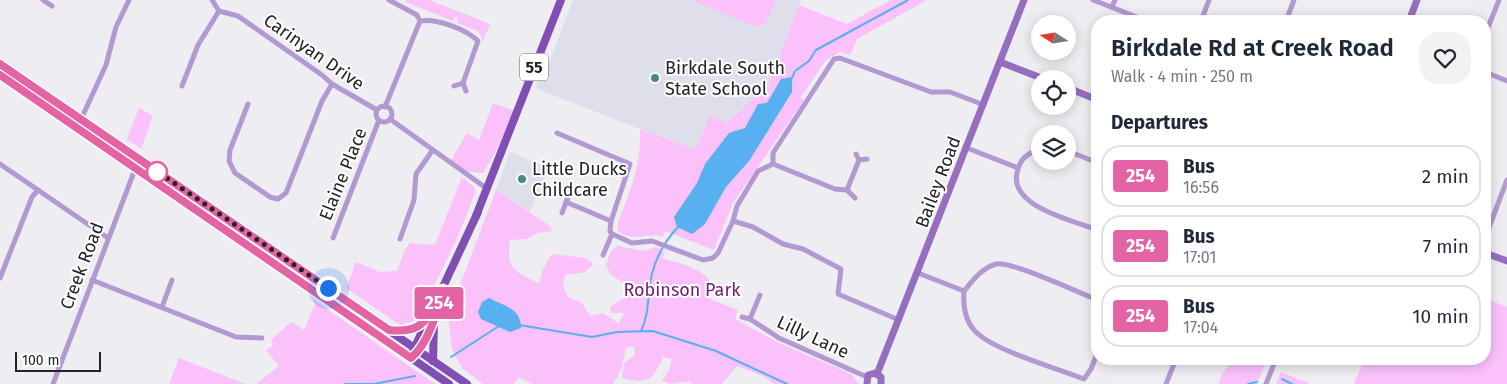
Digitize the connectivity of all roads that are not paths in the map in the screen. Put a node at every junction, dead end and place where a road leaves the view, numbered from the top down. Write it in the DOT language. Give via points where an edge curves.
graph roads {
  1 [pos="43,0"];
  2 [pos="129,0"];
  3 [pos="212,0"];
  4 [pos="390,0"];
  5 [pos="561,0"];
  6 [pos="1024,0"];
  7 [pos="1093,0"];
  8 [pos="1115,0"];
  9 [pos="1209,0"];
  10 [pos="1294,0"];
  11 [pos="1417,0"];
  12 [pos="1499,0"];
  13 [pos="52,6"];
  14 [pos="1112,7"];
  15 [pos="219,11"];
  16 [pos="1132,15"];
  17 [pos="1203,15"];
  18 [pos="1288,15"];
  19 [pos="1411,15"];
  20 [pos="1491,20"];
  21 [pos="420,21"];
  22 [pos="1000,62"];
  23 [pos="0,64"];
  24 [pos="1031,74"];
  25 [pos="1491,74"];
  26 [pos="0,75"];
  27 [pos="1507,80"];
  28 [pos="462,83"];
  29 [pos="332,84"];
  30 [pos="182,86"];
  31 [pos="454,86"];
  32 [pos="466,91"];
  33 [pos="1076,91"];
  34 [pos="1091,97"];
  35 [pos="248,104"];
  36 [pos="984,105"];
  37 [pos="385,107"];
  38 [pos="377,110"];
  39 [pos="390,119"];
  40 [pos="81,120"];
  41 [pos="379,120"];
  42 [pos="77,128"];
  43 [pos="557,133"];
  44 [pos="967,148"];
  45 [pos="432,151"];
  46 [pos="1031,153"];
  47 [pos="856,154"];
  48 [pos="1076,154"];
  49 [pos="139,159"];
  50 [pos="499,159"];
  51 [pos="868,159"];
  52 [pos="859,160"];
  53 [pos="1091,160"];
  54 [pos="0,164"];
  55 [pos="773,164"];
  56 [pos="1019,165"];
  57 [pos="136,169"];
  58 [pos="1507,181"];
  59 [pos="486,188"];
  60 [pos="38,190"];
  61 [pos="847,190"];
  62 [pos="570,192"];
  63 [pos="855,198"];
  64 [pos="566,202"];
  65 [pos="562,213"];
  66 [pos="476,216"];
  67 [pos="612,221"];
  68 [pos="733,221"];
  69 [pos="1491,222"];
  70 [pos="1091,227"];
  71 [pos="612,234"];
  72 [pos="108,238"];
  73 [pos="333,238"];
  74 [pos="400,239"];
  75 [pos="1491,255"];
  76 [pos="603,256"];
  77 [pos="1507,261"];
  78 [pos="918,273"];
  79 [pos="0,278"];
  80 [pos="92,280"];
  81 [pos="172,280"];
  82 [pos="443,289"];
  83 [pos="964,291"];
  84 [pos="760,295"];
  85 [pos="1091,297"];
  86 [pos="162,307"];
  87 [pos="434,317"];
  88 [pos="742,317"];
  89 [pos="750,319"];
  90 [pos="900,320"];
  91 [pos="425,323"];
  92 [pos="389,330"];
  93 [pos="262,338"];
  94 [pos="416,349"];
  95 [pos="411,358"];
  96 [pos="433,361"];
  97 [pos="1093,365"];
  98 [pos="1174,365"];
  99 [pos="1274,365"];
  100 [pos="878,374"];
  101 [pos="867,381"];
  102 [pos="53,384"];
  103 [pos="449,384"];
  104 [pos="467,384"];
  105 [pos="882,384"];
  106 [pos="1166,384"];
  107 [pos="1266,384"];
  1 -- 13 [label="street"];
  2 -- 40 [label="street" via="116,28 106,65"];
  3 -- 15 [label="street"];
  4 -- 21 [label="street" via="418,15"];
  5 -- 50 [label="main road, 55"];
  6 -- 22 [label="street, Bailey Road"];
  7 -- 14 [label="street"];
  8 -- 14 [label="street"];
  9 -- 17 [label="street"];
  10 -- 18 [label="street"];
  11 -- 19 [label="street"];
  12 -- 20 [label="street"];
  14 -- 16 [label="street"];
  15 -- 29 [label="street, Carinyan Drive" via="238,16"];
  15 -- 30 [label="street" via="198,45"];
  21 -- 28 [label="street" via="432,20 478,40"];
  21 -- 37 [label="street"];
  22 -- 24 [label="street"];
  22 -- 36 [label="street, Bailey Road"];
  23 -- 40 [label="main road"];
  25 -- 27 [label="street"];
  26 -- 42 [label="main road"];
  28 -- 31 [label="street"];
  28 -- 32 [label="street"];
  29 -- 35 [label="street" via="322,101 286,193 274,199 235,173 229,161 230,150"];
  29 -- 38 [label="street, Carinyan Drive"];
  33 -- 34 [label="street"];
  36 -- 44 [label="street, Bailey Road"];
  36 -- 55 [label="street" via="950,92 931,92 840,58 834,59 773,153"];
  37 -- 38 [label="street"];
  37 -- 39 [label="street" via="391,112"];
  38 -- 41 [label="street"];
  39 -- 41 [label="street" via="386,122"];
  39 -- 45 [label="street"];
  40 -- 42 [label="street"];
  40 -- 49 [label="main road"];
  41 -- 73 [label="street, Elaine Place"];
  42 -- 57 [label="main road"];
  43 -- 67 [label="street" via="630,164"];
  44 -- 56 [label="street"];
  44 -- 78 [label="street, Bailey Road"];
  45 -- 59 [label="street"];
  45 -- 74 [label="street" via="416,174 414,200"];
  46 -- 56 [label="street"];
  47 -- 52 [label="street"];
  48 -- 53 [label="street"];
  49 -- 57 [label="street, Creek Road"];
  49 -- 92 [label="main road"];
  50 -- 59 [label="main road, 55"];
  50 -- 66 [label="main road, 55"];
  51 -- 52 [label="street"];
  52 -- 61 [label="street"];
  54 -- 60 [label="street"];
  55 -- 61 [label="street" via="835,189"];
  55 -- 68 [label="street" via="758,171 737,206"];
  56 -- 70 [label="street" via="1016,182 1023,197 1032,204"];
  57 -- 72 [label="street, Creek Road"];
  57 -- 95 [label="main road"];
  58 -- 69 [label="street"];
  59 -- 66 [label="main road, 55"];
  60 -- 72 [label="street"];
  60 -- 79 [label="street" via="32,197"];
  61 -- 63 [label="street"];
  62 -- 64 [label="street"];
  64 -- 65 [label="street"];
  64 -- 67 [label="street"];
  66 -- 82 [label="main road, 55"];
  67 -- 71 [label="street"];
  68 -- 71 [label="street" via="718,253 703,260 652,241 632,243"];
  68 -- 90 [label="street" via="753,227 783,244 803,249 841,269 838,294"];
  71 -- 76 [label="street"];
  72 -- 80 [label="street, Creek Road"];
  75 -- 77 [label="street"];
  78 -- 83 [label="street"];
  78 -- 90 [label="street, Bailey Road"];
  80 -- 86 [label="street"];
  80 -- 102 [label="street, Creek Road"];
  81 -- 86 [label="street"];
  82 -- 87 [label="main road, 55"];
  82 -- 91 [label="main road, 55"];
  83 -- 85 [label="street" via="982,270 998,264 1012,266"];
  83 -- 97 [label="street" via="963,306 967,320 974,331 989,342 1084,378"];
  84 -- 89 [label="street, Lilly Lane"];
  86 -- 93 [label="street" via="236,337"];
  87 -- 94 [label="main road, 55"];
  87 -- 96 [label="main road"];
  88 -- 89 [label="street, Lilly Lane"];
  89 -- 101 [label="street, Lilly Lane" via="779,338"];
  90 -- 100 [label="street, Bailey Road"];
  91 -- 92 [label="main road" via="409,331"];
  91 -- 94 [label="main road, 55"];
  92 -- 94 [label="main road"];
  94 -- 95 [label="main road, 55"];
  94 -- 96 [label="main road"];
  95 -- 103 [label="main road"];
  96 -- 104 [label="main road"];
  98 -- 106 [label="street"];
  99 -- 107 [label="street"];
  100 -- 101 [label="street" via="873,373"];
  100 -- 105 [label="street"];
}
